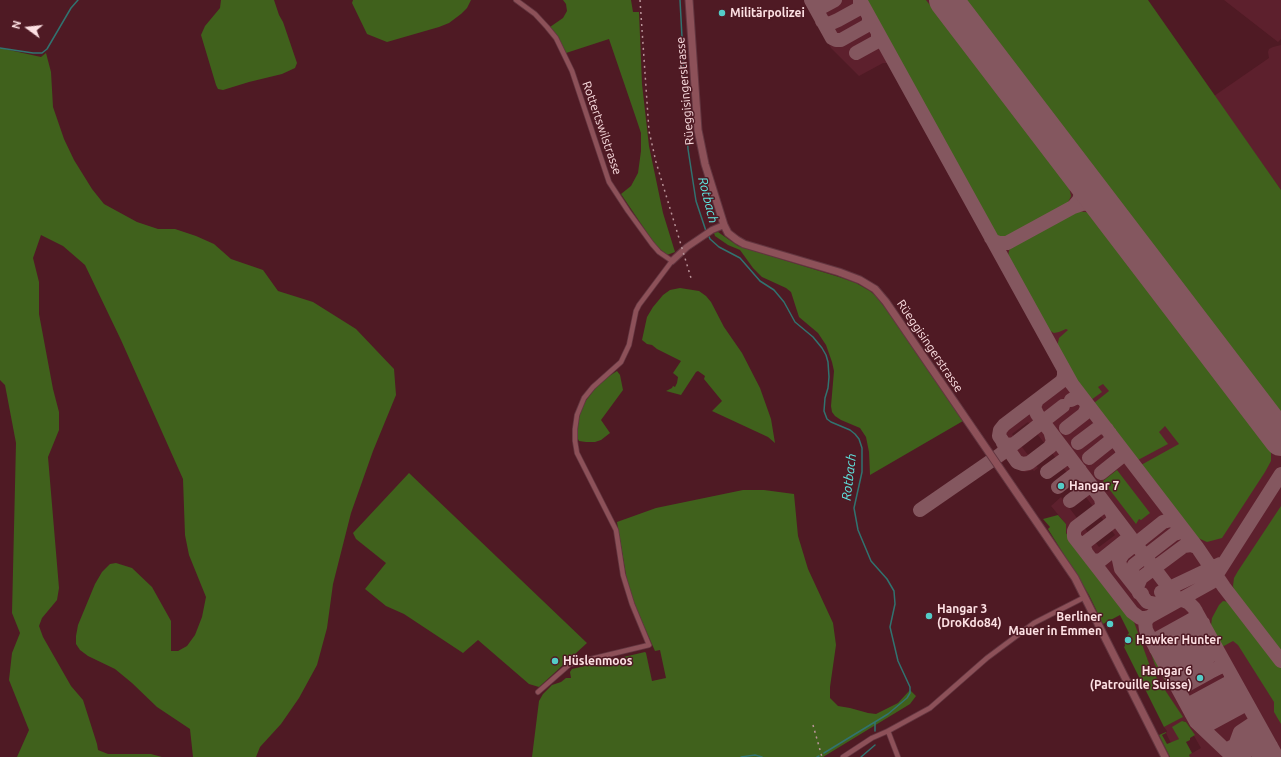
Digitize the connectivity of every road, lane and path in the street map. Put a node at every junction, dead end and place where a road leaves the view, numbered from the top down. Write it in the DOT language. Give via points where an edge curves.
graph roads {
  1 [pos="516,0"];
  2 [pos="689,0"];
  3 [pos="724,225"];
  4 [pos="672,261"];
  5 [pos="1085,597"];
  6 [pos="538,692"];
  7 [pos="888,731"];
  8 [pos="843,757"];
  9 [pos="898,757"];
  10 [pos="1166,757"];
  1 -- 4 [label="street, Rottertswilstrasse" via="535,14 556,38 572,71 609,182 652,244"];
  2 -- 3 [label="main road, Rüeggisingerstrasse" via="698,130 703,156"];
  3 -- 4 [label="street" via="712,230 680,252"];
  3 -- 5 [label="main road, Rüeggisingerstrasse" via="728,232 744,244 846,274 875,289 1031,513"];
  4 -- 6 [label="street" via="639,305 630,345 621,362 584,398 575,429 575,441 583,466 616,530 623,575 649,645 573,662"];
  5 -- 7 [label="street" via="1034,623 1002,646 930,708"];
  5 -- 10 [label="main road, Rüeggisingerstrasse"];
  7 -- 8 [label="street"];
  7 -- 9 [label="street"];
}
